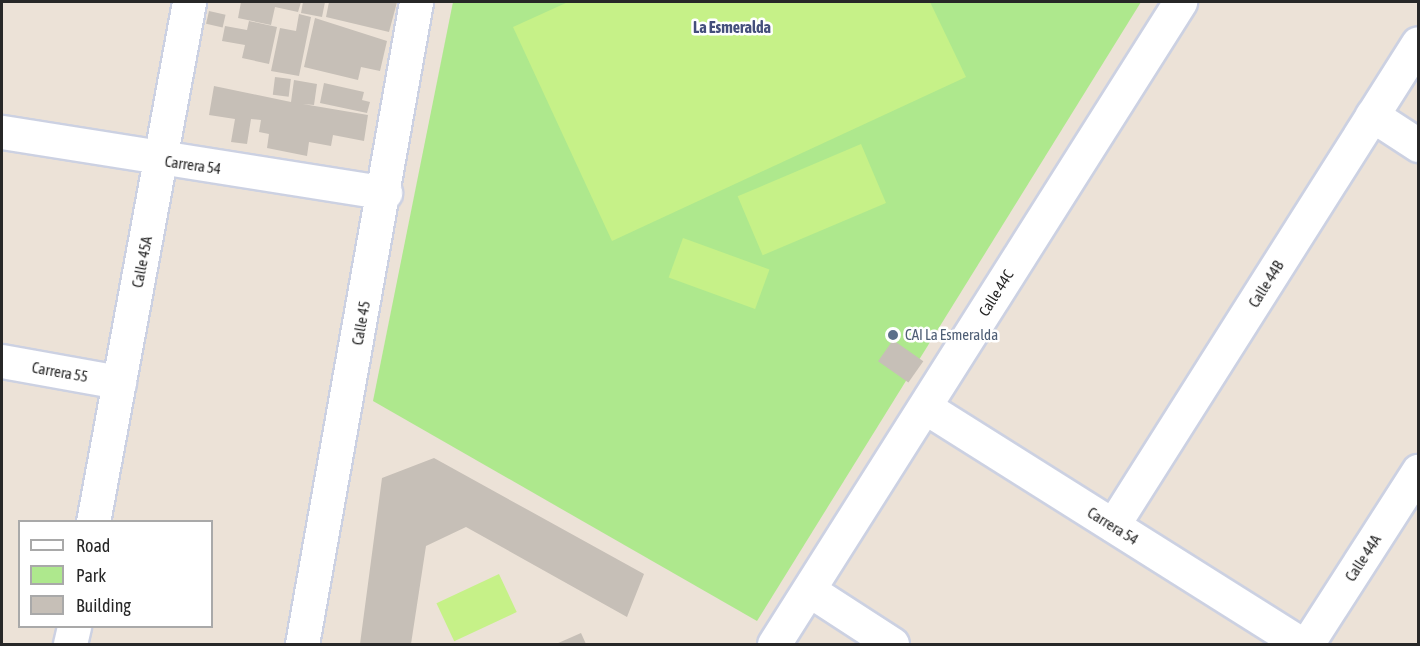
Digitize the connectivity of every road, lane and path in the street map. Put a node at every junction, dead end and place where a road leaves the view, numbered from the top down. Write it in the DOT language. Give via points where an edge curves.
graph roads {
  1 [pos="189,2"];
  2 [pos="416,2"];
  3 [pos="1180,2"];
  4 [pos="1419,43"];
  5 [pos="1372,116"];
  6 [pos="2,132"];
  7 [pos="1419,145"];
  8 [pos="162,161"];
  9 [pos="385,193"];
  10 [pos="2,361"];
  11 [pos="119,382"];
  12 [pos="925,407"];
  13 [pos="1419,471"];
  14 [pos="93,520"];
  15 [pos="1113,525"];
  16 [pos="809,590"];
  17 [pos="74,628"];
  18 [pos="70,645"];
  19 [pos="303,645"];
  20 [pos="774,645"];
  21 [pos="892,645"];
  22 [pos="1302,645"];
  23 [pos="1306,645"];
  1 -- 8 [label="street, Calle 45A"];
  2 -- 9 [label="street, Calle 45"];
  3 -- 12 [label="street, Calle 44C"];
  4 -- 5 [label="street, Calle 44B"];
  5 -- 7 [label="street"];
  5 -- 15 [label="street, Calle 44B"];
  6 -- 8 [label="street, Carrera 54"];
  8 -- 9 [label="street, Carrera 54"];
  8 -- 11 [label="street, Calle 45A"];
  9 -- 19 [label="street, Calle 45"];
  10 -- 11 [label="street, Carrera 55"];
  11 -- 14 [label="street, Calle 45A"];
  12 -- 15 [label="street, Carrera 54"];
  12 -- 16 [label="street, Calle 44C"];
  13 -- 23 [label="street, Calle 44A"];
  15 -- 22 [label="street, Carrera 54"];
  16 -- 20 [label="street, Calle 44C"];
  16 -- 21 [label="street"];
  17 -- 18 [label="street"];
}
